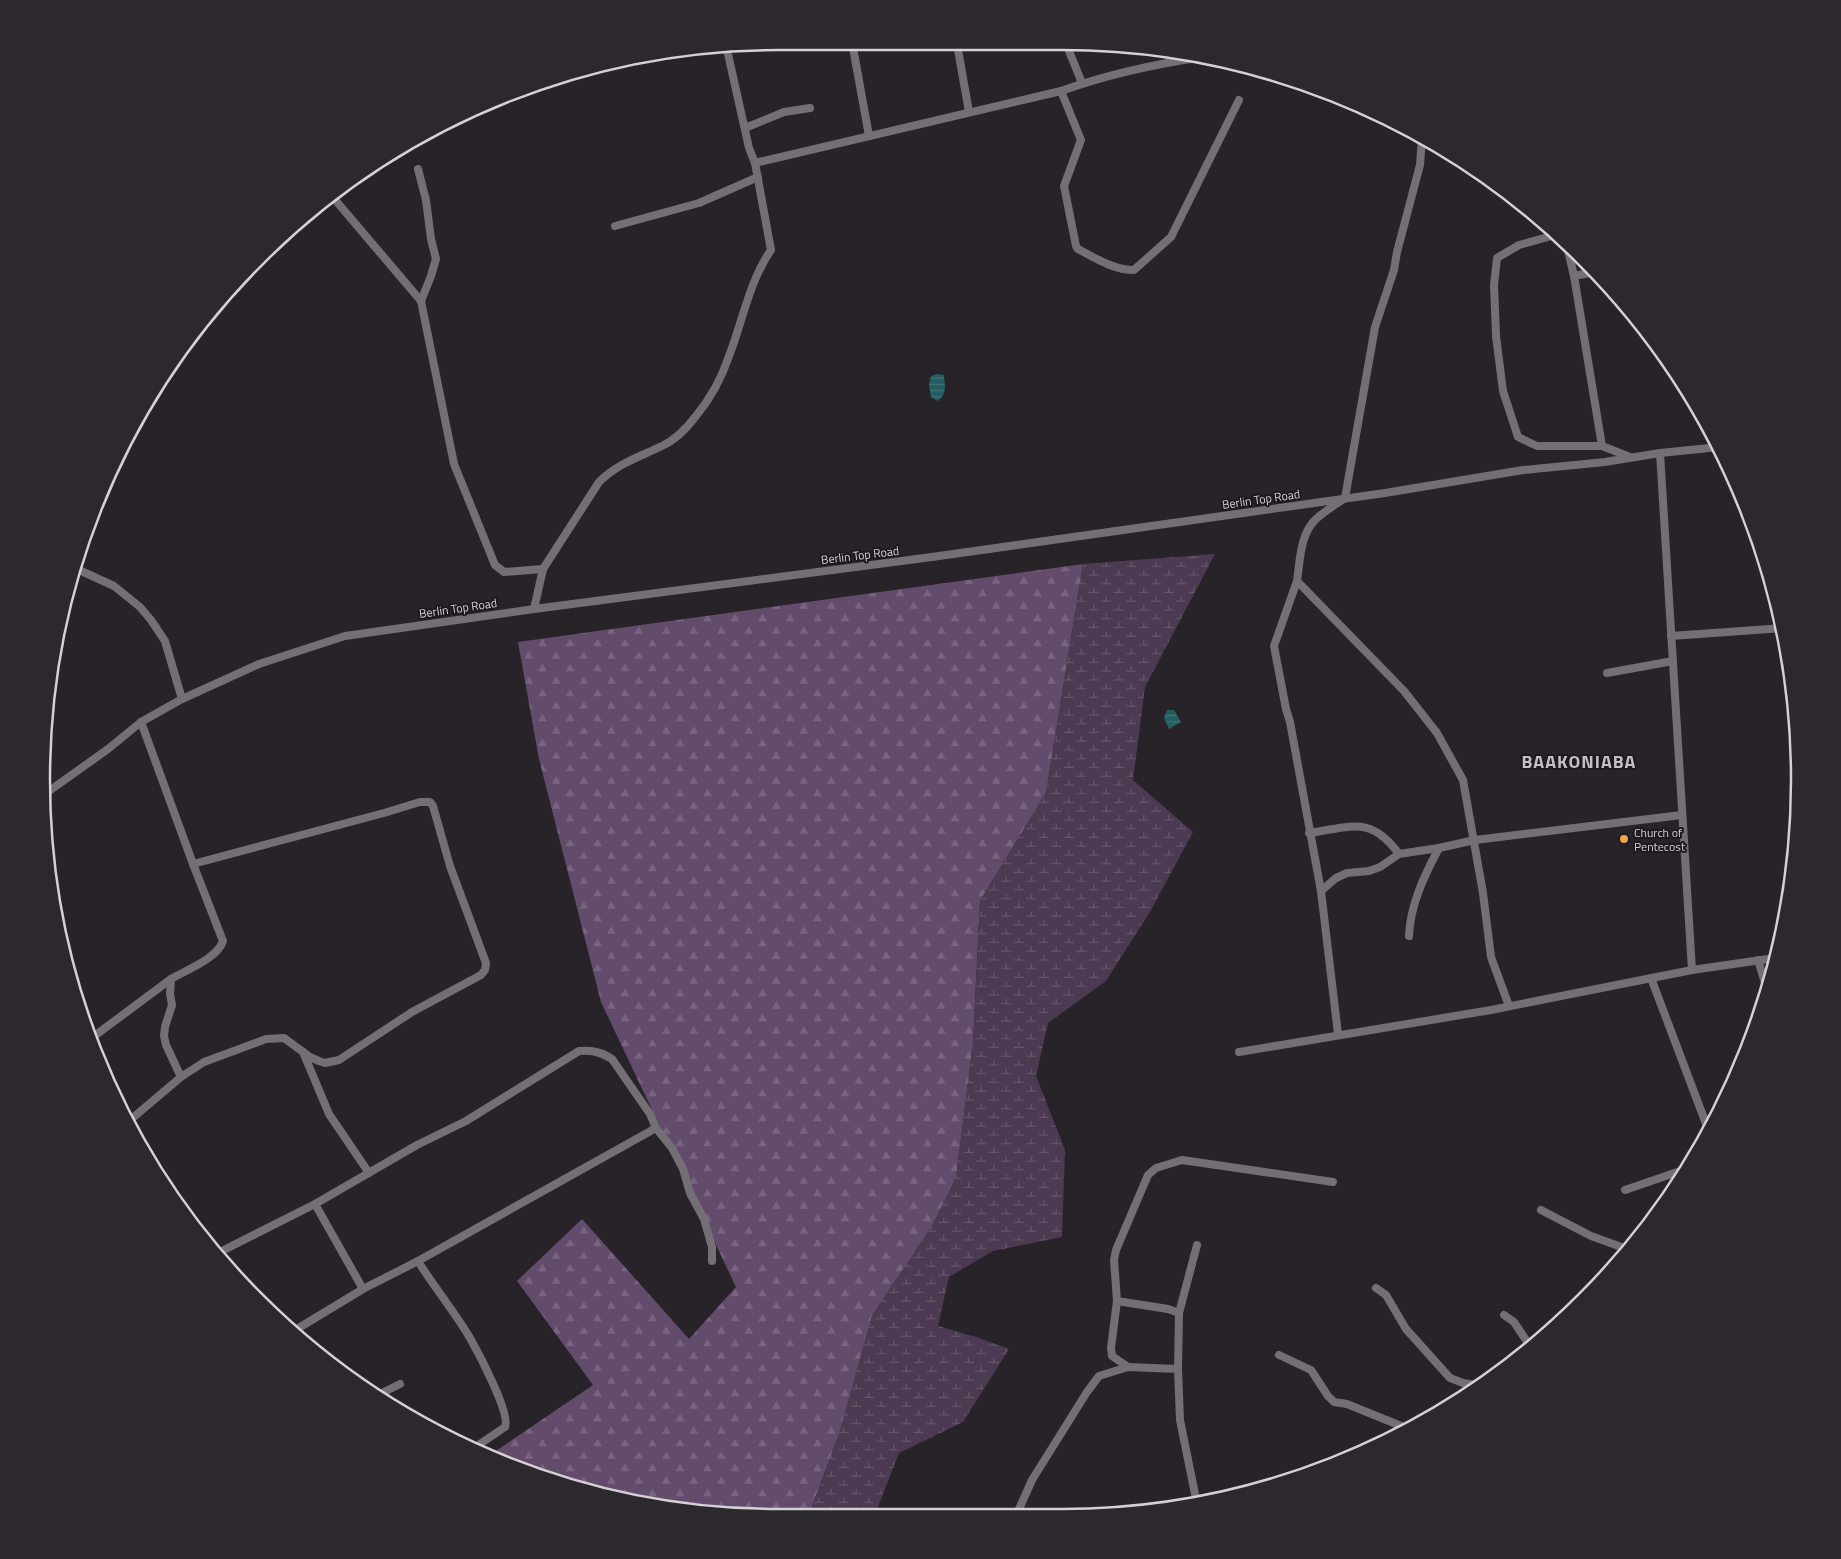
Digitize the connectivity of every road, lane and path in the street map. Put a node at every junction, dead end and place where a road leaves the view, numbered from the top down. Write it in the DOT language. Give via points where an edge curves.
graph roads {
  1 [pos="853,50"];
  2 [pos="958,50"];
  3 [pos="1069,50"];
  4 [pos="728,52"];
  5 [pos="1170,58"];
  6 [pos="1181,60"];
  7 [pos="1171,62"];
  8 [pos="1082,83"];
  9 [pos="1061,91"];
  10 [pos="1239,100"];
  11 [pos="810,108"];
  12 [pos="969,112"];
  13 [pos="745,128"];
  14 [pos="869,136"];
  15 [pos="1421,146"];
  16 [pos="755,163"];
  17 [pos="418,168"];
  18 [pos="758,177"];
  19 [pos="336,201"];
  20 [pos="615,226"];
  21 [pos="1548,237"];
  22 [pos="1570,257"];
  23 [pos="1586,274"];
  24 [pos="1574,276"];
  25 [pos="421,302"];
  26 [pos="1602,446"];
  27 [pos="1711,448"];
  28 [pos="1660,453"];
  29 [pos="1632,457"];
  30 [pos="1345,498"];
  31 [pos="542,569"];
  32 [pos="81,571"];
  33 [pos="1297,581"];
  34 [pos="534,609"];
  35 [pos="1775,629"];
  36 [pos="1671,636"];
  37 [pos="1673,661"];
  38 [pos="1607,673"];
  39 [pos="182,699"];
  40 [pos="141,722"];
  41 [pos="50,790"];
  42 [pos="1682,815"];
  43 [pos="1309,833"];
  44 [pos="1475,840"];
  45 [pos="1440,848"];
  46 [pos="1399,854"];
  47 [pos="193,864"];
  48 [pos="1320,890"];
  49 [pos="1409,936"];
  50 [pos="1768,959"];
  51 [pos="1758,960"];
  52 [pos="1692,970"];
  53 [pos="1763,977"];
  54 [pos="1652,978"];
  55 [pos="171,979"];
  56 [pos="1509,1006"];
  57 [pos="97,1034"];
  58 [pos="1338,1034"];
  59 [pos="303,1052"];
  60 [pos="1239,1052"];
  61 [pos="181,1077"];
  62 [pos="133,1117"];
  63 [pos="1705,1122"];
  64 [pos="656,1128"];
  65 [pos="369,1173"];
  66 [pos="1676,1173"];
  67 [pos="1333,1182"];
  68 [pos="1625,1190"];
  69 [pos="315,1204"];
  70 [pos="1541,1210"];
  71 [pos="1197,1245"];
  72 [pos="1621,1247"];
  73 [pos="223,1250"];
  74 [pos="418,1260"];
  75 [pos="712,1261"];
  76 [pos="1376,1288"];
  77 [pos="364,1289"];
  78 [pos="1116,1301"];
  79 [pos="1179,1313"];
  80 [pos="1504,1315"];
  81 [pos="299,1328"];
  82 [pos="1527,1341"];
  83 [pos="1279,1355"];
  84 [pos="1128,1367"];
  85 [pos="1178,1369"];
  86 [pos="400,1384"];
  87 [pos="1470,1384"];
  88 [pos="384,1392"];
  89 [pos="1400,1425"];
  90 [pos="480,1444"];
  91 [pos="1195,1496"];
  92 [pos="1019,1509"];
  1 -- 14 [label="street"];
  2 -- 12 [label="street"];
  3 -- 8 [label="street"];
  4 -- 13 [label="street"];
  5 -- 7 [label="street"];
  6 -- 7 [label="street"];
  7 -- 8 [label="street"];
  8 -- 9 [label="street"];
  9 -- 10 [label="street" via="1081,140 1064,186 1076,246 1107,264 1130,270 1134,270 1171,237"];
  9 -- 12 [label="street"];
  11 -- 13 [label="street" via="784,112"];
  12 -- 14 [label="street"];
  13 -- 16 [label="street"];
  14 -- 16 [label="street"];
  15 -- 30 [label="street" via="1420,165 1394,270 1375,327"];
  16 -- 18 [label="street"];
  17 -- 25 [label="street" via="436,259"];
  18 -- 20 [label="street" via="699,203"];
  18 -- 31 [label="street" via="771,250 749,292 729,357 715,387 698,415 674,439 626,462 599,482"];
  19 -- 25 [label="street"];
  21 -- 26 [label="street" via="1519,245 1497,258 1494,311 1503,391 1518,437 1537,446"];
  22 -- 24 [label="street"];
  23 -- 24 [label="street"];
  24 -- 26 [label="street"];
  25 -- 31 [label="street" via="454,464 492,560 504,572"];
  26 -- 29 [label="street"];
  27 -- 28 [label="street, Berlin Top Road"];
  28 -- 29 [label="street, Berlin Top Road"];
  28 -- 36 [label="street"];
  29 -- 30 [label="street, Berlin Top Road"];
  30 -- 33 [label="street" via="1315,520 1307,532"];
  30 -- 34 [label="street, Berlin Top Road"];
  31 -- 34 [label="street"];
  32 -- 39 [label="street" via="114,586 140,606 165,641"];
  33 -- 43 [label="street" via="1274,646"];
  33 -- 44 [label="street" via="1404,691 1436,733 1463,780"];
  34 -- 39 [label="street, Berlin Top Road" via="345,636 259,664"];
  35 -- 36 [label="street"];
  36 -- 37 [label="street"];
  37 -- 38 [label="street"];
  37 -- 42 [label="street"];
  39 -- 40 [label="street, Berlin Top Road"];
  40 -- 41 [label="street, Berlin Top Road" via="108,750"];
  40 -- 47 [label="street"];
  42 -- 44 [label="street"];
  42 -- 52 [label="street"];
  43 -- 46 [label="street" via="1364,826 1373,828 1389,840"];
  43 -- 48 [label="street"];
  44 -- 45 [label="street"];
  44 -- 56 [label="street" via="1491,957"];
  45 -- 46 [label="street"];
  45 -- 49 [label="street" via="1424,875 1409,924"];
  46 -- 48 [label="street" via="1380,867 1336,878"];
  47 -- 55 [label="street" via="222,941 212,955"];
  47 -- 59 [label="street" via="420,802 432,804 450,866 486,963 485,970 467,984 412,1012 339,1060 325,1063"];
  48 -- 58 [label="street"];
  50 -- 51 [label="street"];
  51 -- 52 [label="street"];
  51 -- 53 [label="street"];
  52 -- 54 [label="street"];
  54 -- 56 [label="street"];
  54 -- 63 [label="street"];
  55 -- 57 [label="street"];
  55 -- 61 [label="street" via="172,1005 164,1036"];
  56 -- 58 [label="street"];
  58 -- 60 [label="street"];
  59 -- 61 [label="street" via="284,1038 266,1039 219,1055"];
  59 -- 65 [label="street" via="329,1114"];
  61 -- 62 [label="street"];
  64 -- 65 [label="street" via="650,1114 612,1060 597,1051 579,1050 466,1121"];
  64 -- 74 [label="street"];
  64 -- 75 [label="street" via="672,1148 704,1219 712,1247"];
  65 -- 69 [label="street"];
  66 -- 68 [label="street"];
  67 -- 78 [label="street" via="1182,1160 1156,1168 1148,1175 1116,1250"];
  69 -- 73 [label="street"];
  69 -- 77 [label="street"];
  70 -- 72 [label="street" via="1591,1236"];
  71 -- 79 [label="street"];
  74 -- 77 [label="street"];
  74 -- 90 [label="street" via="470,1338 507,1420 505,1427"];
  76 -- 87 [label="street" via="1386,1295 1406,1329 1450,1378"];
  77 -- 81 [label="street"];
  78 -- 79 [label="street"];
  78 -- 84 [label="street" via="1110,1348 1112,1356"];
  79 -- 85 [label="street"];
  80 -- 82 [label="street" via="1514,1322"];
  83 -- 89 [label="street" via="1311,1370 1334,1402"];
  84 -- 85 [label="street"];
  84 -- 92 [label="street" via="1099,1376 1032,1480"];
  85 -- 91 [label="street" via="1180,1420"];
  86 -- 88 [label="street"];
}
